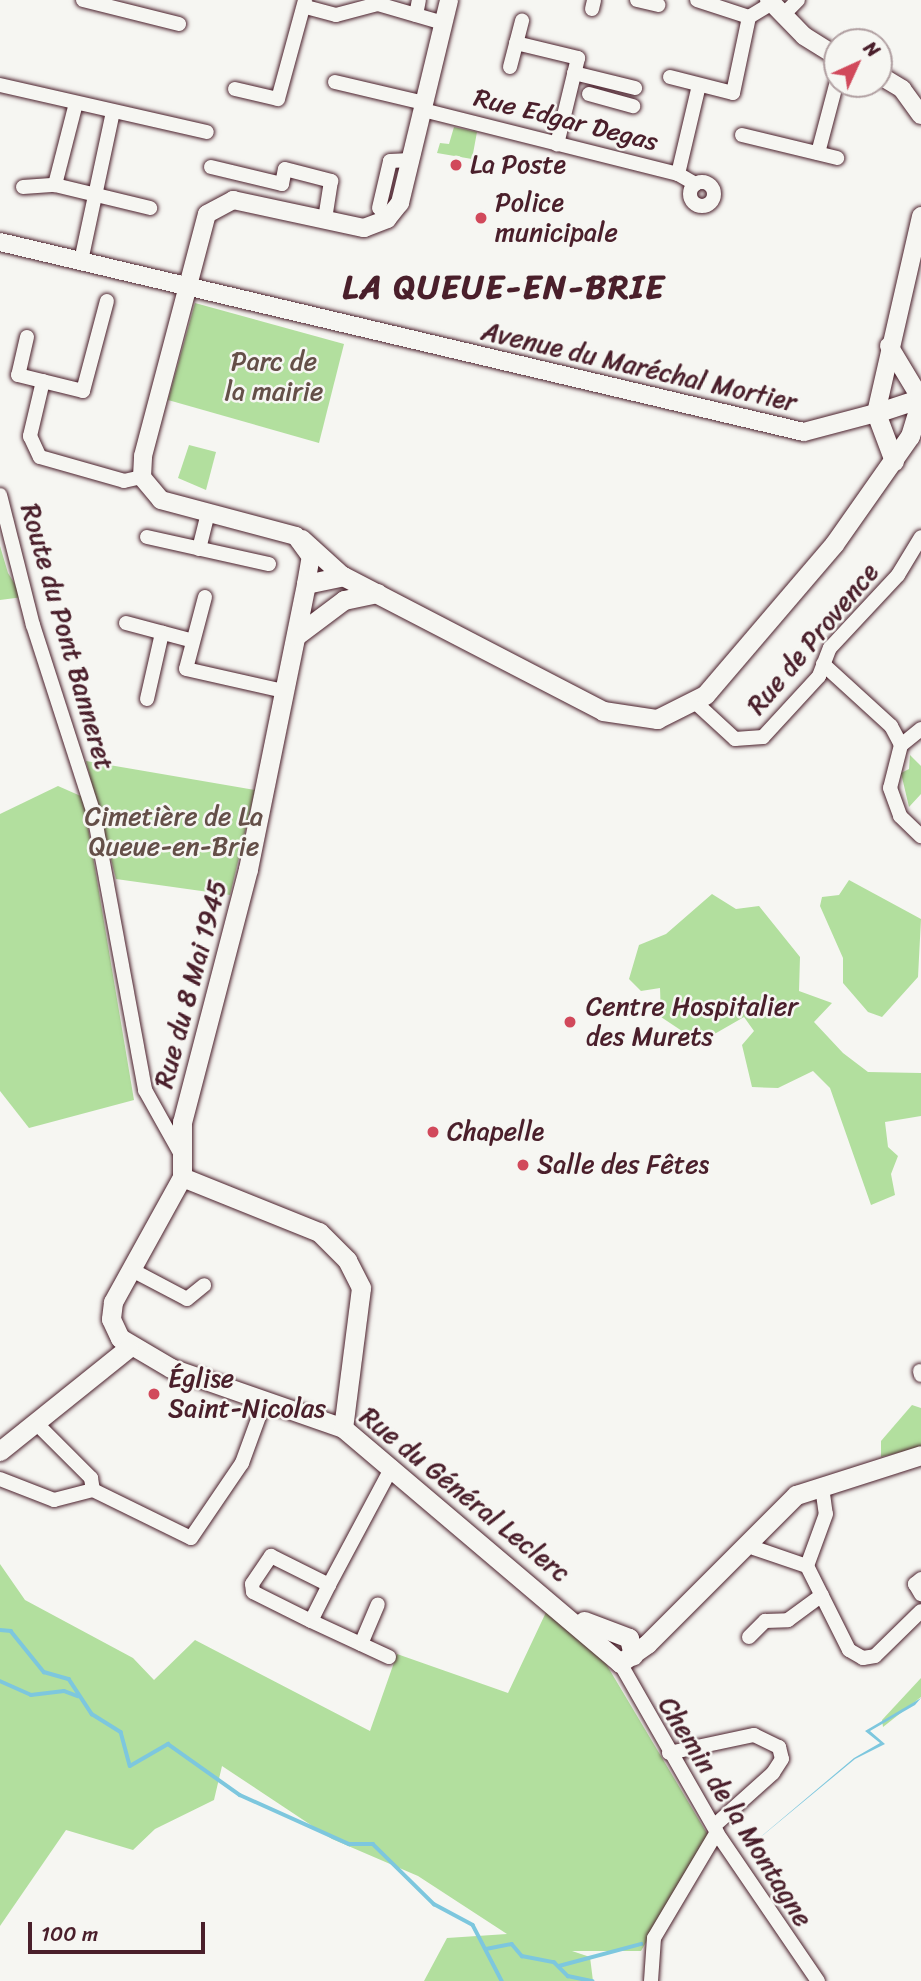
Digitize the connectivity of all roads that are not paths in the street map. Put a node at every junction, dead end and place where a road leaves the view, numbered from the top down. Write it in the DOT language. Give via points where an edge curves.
graph roads {
  1 [pos="83,0"];
  2 [pos="449,0"];
  3 [pos="637,0"];
  4 [pos="697,0"];
  5 [pos="798,0"];
  6 [pos="306,4"];
  7 [pos="658,5"];
  8 [pos="136,6"];
  9 [pos="775,6"];
  10 [pos="417,7"];
  11 [pos="749,17"];
  12 [pos="522,21"];
  13 [pos="443,23"];
  14 [pos="179,24"];
  15 [pos="516,43"];
  16 [pos="823,45"];
  17 [pos="510,67"];
  18 [pos="574,73"];
  19 [pos="670,77"];
  20 [pos="608,81"];
  21 [pos="334,82"];
  22 [pos="893,84"];
  23 [pos="0,85"];
  24 [pos="699,85"];
  25 [pos="635,88"];
  26 [pos="235,89"];
  27 [pos="589,94"];
  28 [pos="606,98"];
  29 [pos="833,98"];
  30 [pos="76,103"];
  31 [pos="633,106"];
  32 [pos="424,107"];
  33 [pos="113,112"];
  34 [pos="921,115"];
  35 [pos="207,132"];
  36 [pos="742,135"];
  37 [pos="557,144"];
  38 [pos="818,153"];
  39 [pos="837,158"];
  40 [pos="411,160"];
  41 [pos="211,167"];
  42 [pos="678,174"];
  43 [pos="695,184"];
  44 [pos="55,185"];
  45 [pos="23,187"];
  46 [pos="94,194"];
  47 [pos="150,208"];
  48 [pos="379,208"];
  49 [pos="921,216"];
  50 [pos="325,219"];
  51 [pos="0,242"];
  52 [pos="81,261"];
  53 [pos="185,288"];
  54 [pos="107,300"];
  55 [pos="27,337"];
  56 [pos="889,346"];
  57 [pos="43,381"];
  58 [pos="921,398"];
  59 [pos="877,413"];
  60 [pos="894,461"];
  61 [pos="142,477"];
  62 [pos="0,495"];
  63 [pos="208,513"];
  64 [pos="296,536"];
  65 [pos="147,537"];
  66 [pos="921,537"];
  67 [pos="199,549"];
  68 [pos="269,564"];
  69 [pos="344,576"];
  70 [pos="306,584"];
  71 [pos="377,593"];
  72 [pos="205,597"];
  73 [pos="344,600"];
  74 [pos="126,623"];
  75 [pos="162,633"];
  76 [pos="296,636"];
  77 [pos="193,640"];
  78 [pos="823,664"];
  79 [pos="284,691"];
  80 [pos="147,699"];
  81 [pos="696,703"];
  82 [pos="921,729"];
  83 [pos="901,746"];
  84 [pos="921,836"];
  85 [pos="159,1119"];
  86 [pos="182,1122"];
  87 [pos="187,1170"];
  88 [pos="132,1270"];
  89 [pos="204,1284"];
  90 [pos="128,1348"];
  91 [pos="265,1400"];
  92 [pos="36,1423"];
  93 [pos="343,1428"];
  94 [pos="0,1451"];
  95 [pos="921,1455"];
  96 [pos="392,1467"];
  97 [pos="0,1479"];
  98 [pos="822,1487"];
  99 [pos="93,1490"];
  100 [pos="754,1548"];
  101 [pos="807,1566"];
  102 [pos="921,1579"];
  103 [pos="329,1585"];
  104 [pos="921,1594"];
  105 [pos="822,1595"];
  106 [pos="378,1604"];
  107 [pos="921,1611"];
  108 [pos="311,1621"];
  109 [pos="749,1637"];
  110 [pos="361,1644"];
  111 [pos="622,1650"];
  112 [pos="389,1657"];
  113 [pos="669,1753"];
  114 [pos="715,1829"];
  115 [pos="651,1981"];
  116 [pos="818,1981"];
  1 -- 8 [label="street"];
  2 -- 13 [label="street"];
  3 -- 7 [label="street"];
  4 -- 11 [label="street"];
  5 -- 9 [label="street"];
  6 -- 10 [label="street" via="336,15 378,4"];
  6 -- 26 [label="street" via="278,99"];
  8 -- 14 [label="street"];
  9 -- 11 [label="street"];
  9 -- 16 [label="street"];
  10 -- 13 [label="street"];
  11 -- 24 [label="street" via="733,93"];
  12 -- 15 [label="street"];
  13 -- 32 [label="street"];
  15 -- 17 [label="street"];
  15 -- 18 [label="street" via="578,58"];
  18 -- 20 [label="street"];
  18 -- 37 [label="street"];
  19 -- 24 [label="street"];
  20 -- 25 [label="street"];
  20 -- 28 [label="street"];
  21 -- 32 [label="street, Rue Edgar Degas"];
  22 -- 34 [label="street"];
  23 -- 30 [label="street"];
  24 -- 42 [label="street"];
  27 -- 28 [label="street"];
  28 -- 31 [label="street"];
  29 -- 38 [label="street"];
  30 -- 33 [label="street"];
  30 -- 44 [label="street"];
  32 -- 37 [label="street, Rue Edgar Degas"];
  32 -- 40 [label="street"];
  33 -- 35 [label="street"];
  33 -- 46 [label="street"];
  36 -- 38 [label="street"];
  37 -- 42 [label="street, Rue Edgar Degas"];
  38 -- 39 [label="street"];
  40 -- 48 [label="street" via="390,161"];
  40 -- 50 [label="street" via="400,203 387,219 364,228"];
  41 -- 50 [label="street" via="282,184 285,169 331,181"];
  42 -- 43 [label="street, Rue Edgar Degas"];
  44 -- 45 [label="street"];
  44 -- 46 [label="street"];
  46 -- 47 [label="street"];
  46 -- 52 [label="street"];
  49 -- 56 [label="street"];
  50 -- 53 [label="street" via="233,200 215,207 201,223"];
  51 -- 52 [label="street, Avenue du Maréchal Mortier"];
  52 -- 53 [label="street, Avenue du Maréchal Mortier"];
  53 -- 59 [label="street, Avenue du Maréchal Mortier" via="765,427 804,432"];
  53 -- 61 [label="street"];
  54 -- 57 [label="street" via="83,391"];
  55 -- 57 [label="street" via="18,375"];
  56 -- 58 [label="street"];
  56 -- 59 [label="street"];
  57 -- 61 [label="street" via="30,436 40,457 124,481"];
  58 -- 59 [label="main road"];
  58 -- 60 [label="main road"];
  59 -- 60 [label="main road"];
  60 -- 81 [label="main road" via="834,544"];
  61 -- 63 [label="street" via="161,499"];
  62 -- 85 [label="street, Route du Pont Banneret" via="33,625 94,814 130,1020 145,1090"];
  63 -- 64 [label="street"];
  63 -- 67 [label="street"];
  64 -- 69 [label="street"];
  64 -- 70 [label="street, Rue du 8 Mai 1945" via="310,557"];
  65 -- 67 [label="street"];
  66 -- 78 [label="street, Rue de Provence" via="898,575 830,648"];
  67 -- 68 [label="street"];
  69 -- 70 [label="main road"];
  69 -- 71 [label="main road"];
  70 -- 73 [label="main road"];
  70 -- 76 [label="main road, Rue du 8 Mai 1945"];
  71 -- 73 [label="main road"];
  71 -- 81 [label="main road" via="618,716 657,719"];
  72 -- 77 [label="street"];
  73 -- 76 [label="main road"];
  74 -- 75 [label="street"];
  75 -- 77 [label="street"];
  75 -- 80 [label="street"];
  76 -- 79 [label="main road, Rue du 8 Mai 1945"];
  77 -- 79 [label="street" via="186,669"];
  78 -- 81 [label="street, Rue de Provence" via="819,676 755,741 735,739"];
  78 -- 83 [label="street" via="891,726"];
  79 -- 86 [label="main road, Rue du 8 Mai 1945" via="248,869"];
  82 -- 83 [label="street"];
  83 -- 84 [label="street" via="891,777 893,803"];
  85 -- 86 [label="street" via="174,1127"];
  85 -- 87 [label="street, Route du Pont Banneret"];
  86 -- 87 [label="main road, Rue du 8 Mai 1945"];
  87 -- 88 [label="main road"];
  87 -- 93 [label="main road" via="319,1232 347,1260 360,1297"];
  88 -- 89 [label="street" via="187,1299"];
  88 -- 90 [label="main road" via="110,1309"];
  90 -- 91 [label="main road, Rue du Général Leclerc"];
  90 -- 92 [label="main road"];
  91 -- 93 [label="main road, Rue du Général Leclerc"];
  91 -- 99 [label="street" via="242,1463 191,1538"];
  92 -- 94 [label="main road"];
  92 -- 99 [label="street" via="91,1478"];
  93 -- 96 [label="main road, Rue du Général Leclerc"];
  95 -- 98 [label="main road"];
  96 -- 103 [label="street"];
  96 -- 111 [label="main road, Rue du Général Leclerc" via="571,1615"];
  97 -- 99 [label="street" via="54,1500"];
  98 -- 101 [label="street" via="826,1514"];
  98 -- 111 [label="main road" via="796,1495 771,1514 678,1611"];
  100 -- 101 [label="street"];
  101 -- 105 [label="street"];
  102 -- 104 [label="street" via="915,1584"];
  103 -- 108 [label="street"];
  103 -- 108 [label="street" via="271,1556 252,1584 253,1592"];
  105 -- 107 [label="street" via="849,1650 863,1658 875,1656"];
  105 -- 109 [label="street" via="788,1620 765,1621"];
  106 -- 110 [label="street"];
  108 -- 110 [label="street"];
  110 -- 112 [label="street"];
  111 -- 113 [label="street, Chemin de la Montagne"];
  113 -- 114 [label="street, Chemin de la Montagne"];
  113 -- 114 [label="street" via="754,1735 779,1747 782,1759 773,1773"];
  114 -- 115 [label="street" via="654,1938"];
  114 -- 116 [label="street, Chemin de la Montagne"];
}
